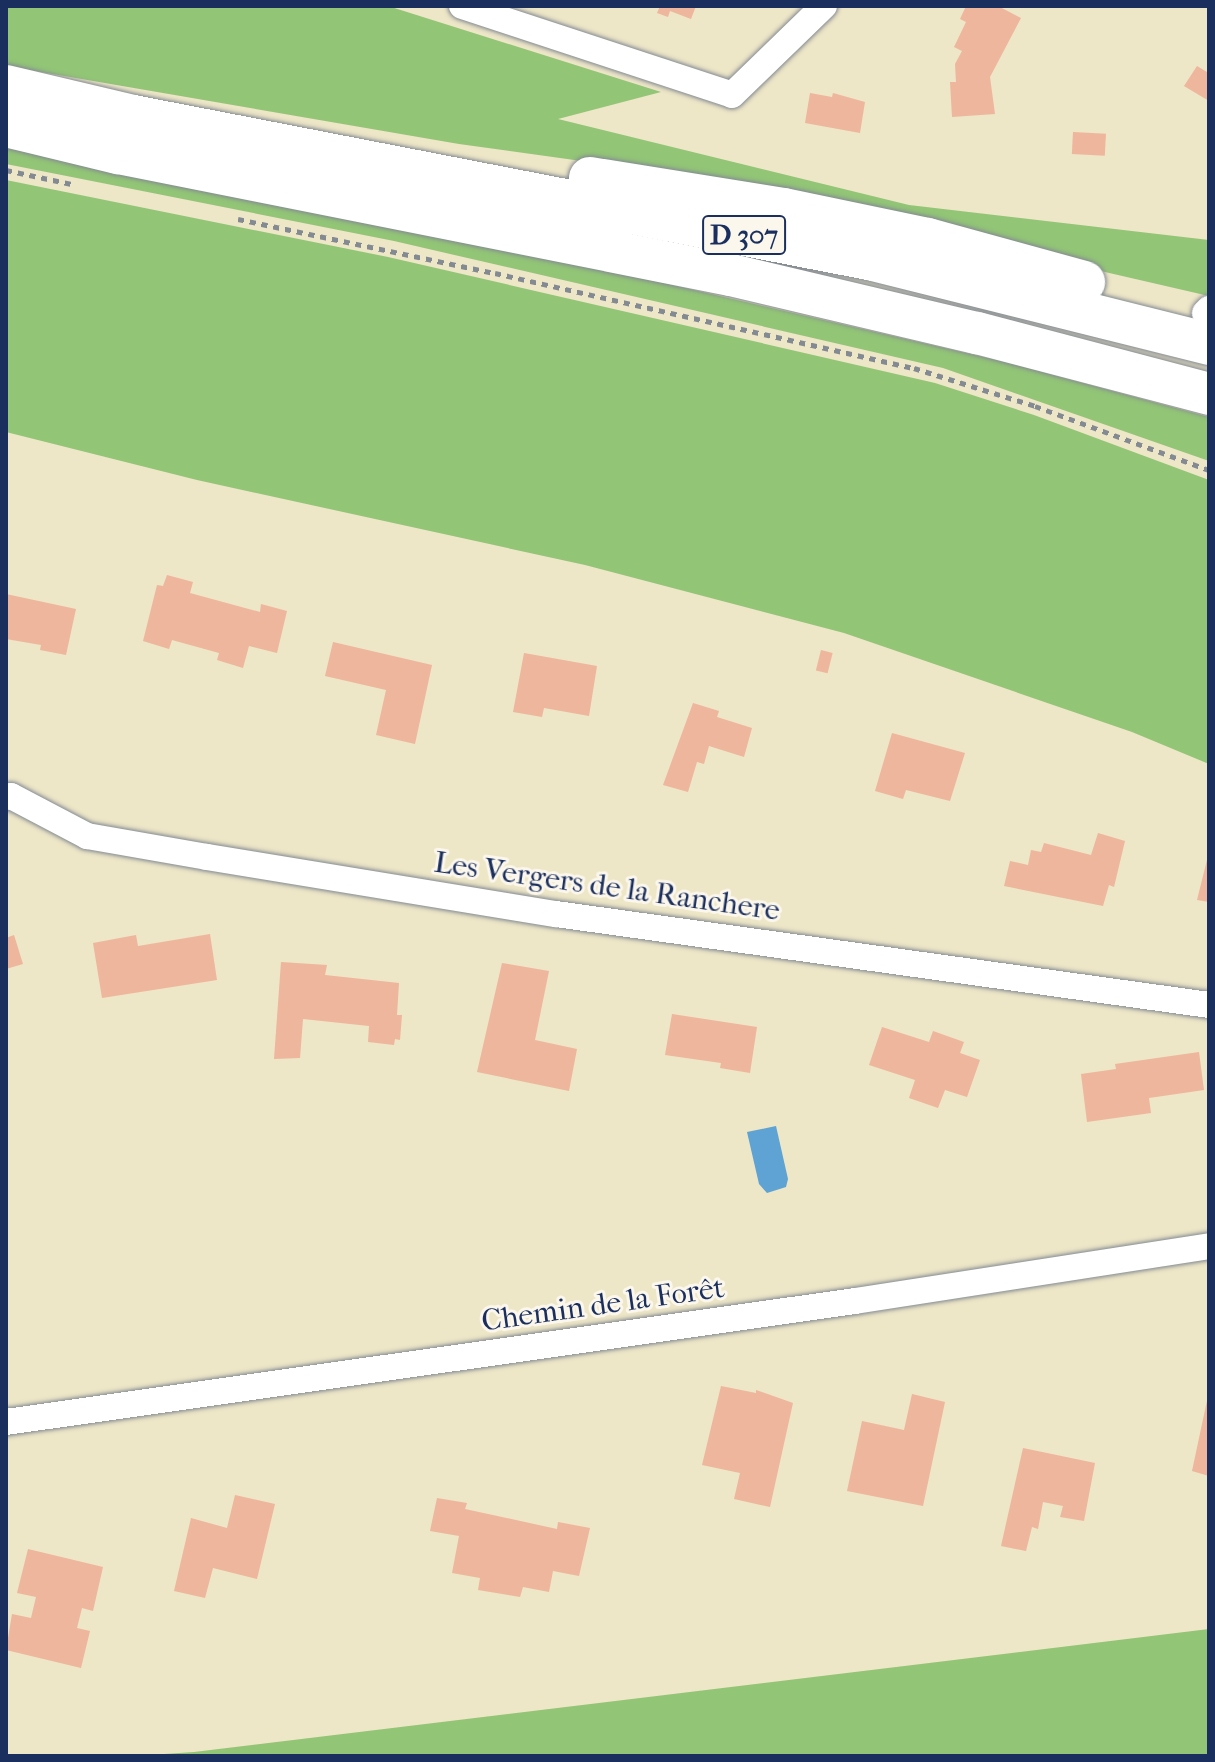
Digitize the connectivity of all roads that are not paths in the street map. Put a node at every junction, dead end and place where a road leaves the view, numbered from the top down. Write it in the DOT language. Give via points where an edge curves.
graph roads {
  1 [pos="462,6"];
  2 [pos="824,6"];
  3 [pos="6,86"];
  4 [pos="6,126"];
  5 [pos="275,162"];
  6 [pos="1208,320"];
  7 [pos="1209,366"];
  8 [pos="1209,394"];
  9 [pos="6,797"];
  10 [pos="1209,1005"];
  11 [pos="1209,1246"];
  12 [pos="6,1422"];
  1 -- 2 [label="street" via="732,95"];
  3 -- 5 [label="main road, D 307" via="133,116"];
  4 -- 5 [label="main road, D 307" via="118,153"];
  5 -- 6 [label="main road, D 307"];
  5 -- 7 [label="main road, D 307" via="968,299"];
  5 -- 8 [label="main road"];
  9 -- 10 [label="street, Les Vergers de la Ranchere" via="87,836 207,857 556,914"];
  11 -- 12 [label="street, Chemin de la Forêt"];
}
